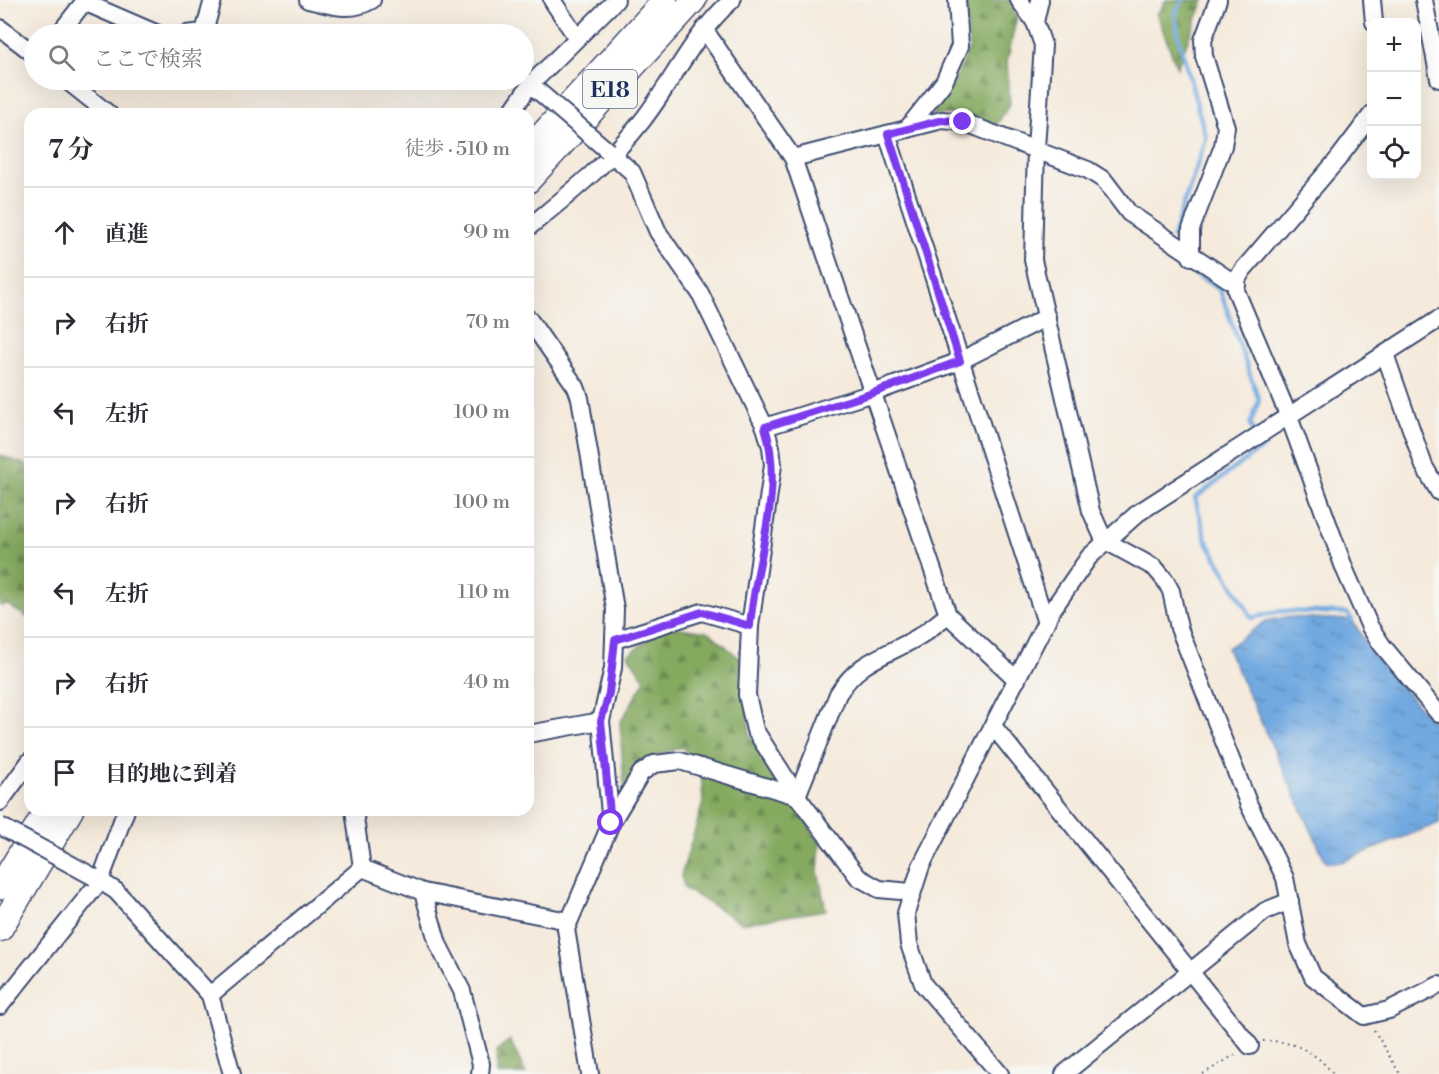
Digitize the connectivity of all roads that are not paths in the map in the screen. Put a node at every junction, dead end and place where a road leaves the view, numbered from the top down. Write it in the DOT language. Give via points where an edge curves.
graph roads {
  1 [pos="213,0"];
  2 [pos="308,0"];
  3 [pos="372,0"];
  4 [pos="552,0"];
  5 [pos="616,0"];
  6 [pos="665,0"];
  7 [pos="694,0"];
  8 [pos="732,0"];
  9 [pos="957,0"];
  10 [pos="1019,0"];
  11 [pos="1040,0"];
  12 [pos="1218,0"];
  13 [pos="1372,0"];
  14 [pos="1424,0"];
  15 [pos="1374,18"];
  16 [pos="1035,22"];
  17 [pos="67,24"];
  18 [pos="135,24"];
  19 [pos="206,24"];
  20 [pos="0,27"];
  21 [pos="704,29"];
  22 [pos="577,38"];
  23 [pos="24,46"];
  24 [pos="1439,79"];
  25 [pos="534,87"];
  26 [pos="534,89"];
  27 [pos="79,90"];
  28 [pos="531,90"];
  29 [pos="101,108"];
  30 [pos="515,108"];
  31 [pos="1367,122"];
  32 [pos="907,129"];
  33 [pos="888,134"];
  34 [pos="534,143"];
  35 [pos="1036,148"];
  36 [pos="611,153"];
  37 [pos="793,158"];
  38 [pos="534,174"];
  39 [pos="534,223"];
  40 [pos="1187,254"];
  41 [pos="1237,285"];
  42 [pos="1047,317"];
  43 [pos="1439,319"];
  44 [pos="534,327"];
  45 [pos="1385,354"];
  46 [pos="960,361"];
  47 [pos="873,393"];
  48 [pos="1289,417"];
  49 [pos="765,427"];
  50 [pos="1439,492"];
  51 [pos="1104,540"];
  52 [pos="948,615"];
  53 [pos="1046,623"];
  54 [pos="750,626"];
  55 [pos="615,640"];
  56 [pos="1017,681"];
  57 [pos="1439,714"];
  58 [pos="601,721"];
  59 [pos="993,726"];
  60 [pos="534,733"];
  61 [pos="24,769"];
  62 [pos="796,796"];
  63 [pos="0,802"];
  64 [pos="43,816"];
  65 [pos="67,816"];
  66 [pos="123,816"];
  67 [pos="355,816"];
  68 [pos="611,823"];
  69 [pos="0,826"];
  70 [pos="362,868"];
  71 [pos="97,879"];
  72 [pos="0,887"];
  73 [pos="423,892"];
  74 [pos="910,892"];
  75 [pos="1290,901"];
  76 [pos="568,921"];
  77 [pos="0,929"];
  78 [pos="1191,971"];
  79 [pos="1439,985"];
  80 [pos="210,995"];
  81 [pos="0,1006"];
  82 [pos="1250,1046"];
  83 [pos="994,1072"];
  84 [pos="232,1074"];
  85 [pos="480,1074"];
  86 [pos="590,1074"];
  87 [pos="1064,1074"];
  1 -- 19 [label="street"];
  2 -- 3 [label="street" via="342,8 360,7"];
  4 -- 22 [label="street"];
  5 -- 22 [label="street"];
  6 -- 34 [label="highway, E18"];
  7 -- 38 [label="highway, E18"];
  8 -- 21 [label="street"];
  9 -- 32 [label="street" via="960,46 944,81"];
  10 -- 16 [label="street"];
  11 -- 16 [label="street"];
  12 -- 40 [label="street" via="1203,40 1204,56 1226,127 1191,229"];
  13 -- 15 [label="street"];
  14 -- 24 [label="street"];
  16 -- 35 [label="street" via="1043,45"];
  17 -- 18 [label="street" via="84,2"];
  20 -- 23 [label="street"];
  21 -- 36 [label="street" via="644,119"];
  21 -- 37 [label="street"];
  22 -- 25 [label="street"];
  26 -- 36 [label="street, bridge"];
  27 -- 29 [label="street"];
  28 -- 30 [label="street"];
  31 -- 41 [label="street" via="1242,270"];
  32 -- 33 [label="street"];
  32 -- 35 [label="street" via="942,120 963,122"];
  33 -- 37 [label="street"];
  33 -- 46 [label="street"];
  35 -- 40 [label="street" via="1104,180 1129,213"];
  35 -- 42 [label="street" via="1034,260"];
  36 -- 39 [label="street"];
  36 -- 49 [label="street" via="632,172 658,232 700,293"];
  37 -- 47 [label="street"];
  40 -- 41 [label="street"];
  41 -- 48 [label="street" via="1241,304"];
  42 -- 46 [label="street"];
  42 -- 51 [label="street" via="1091,511"];
  43 -- 45 [label="street"];
  44 -- 55 [label="street" via="580,398 615,609"];
  45 -- 48 [label="street"];
  45 -- 50 [label="street" via="1424,466"];
  46 -- 47 [label="street"];
  46 -- 53 [label="street"];
  47 -- 49 [label="street"];
  47 -- 52 [label="street"];
  48 -- 51 [label="street" via="1138,513"];
  48 -- 57 [label="street" via="1370,627"];
  49 -- 54 [label="street" via="771,447 772,482"];
  51 -- 53 [label="street" via="1074,576"];
  51 -- 75 [label="street" via="1155,568 1166,580 1179,628 1249,805 1285,878"];
  52 -- 56 [label="street"];
  52 -- 62 [label="street" via="917,638 865,663 848,679 838,694"];
  53 -- 56 [label="street"];
  54 -- 55 [label="street" via="702,612"];
  54 -- 62 [label="street" via="747,695 754,730"];
  55 -- 58 [label="street" via="609,693"];
  56 -- 59 [label="street"];
  58 -- 60 [label="street"];
  58 -- 68 [label="street"];
  59 -- 74 [label="street"];
  59 -- 78 [label="street"];
  61 -- 63 [label="street"];
  62 -- 68 [label="street" via="680,761 665,762 641,773"];
  62 -- 74 [label="street" via="858,877 879,889"];
  64 -- 72 [label="highway"];
  65 -- 77 [label="highway"];
  66 -- 71 [label="street"];
  67 -- 70 [label="street"];
  68 -- 76 [label="street"];
  69 -- 71 [label="street, bridge"];
  70 -- 73 [label="street"];
  70 -- 80 [label="street"];
  71 -- 80 [label="street" via="116,891"];
  71 -- 81 [label="street"];
  73 -- 76 [label="street"];
  73 -- 85 [label="street" via="438,944 462,991"];
  74 -- 83 [label="street" via="906,913 909,944 923,984"];
  75 -- 78 [label="street" via="1265,911"];
  75 -- 79 [label="street" via="1298,944 1313,977 1364,1016 1389,1010"];
  76 -- 86 [label="street" via="566,930"];
  78 -- 82 [label="street"];
  78 -- 87 [label="street"];
  80 -- 84 [label="street"];
}
